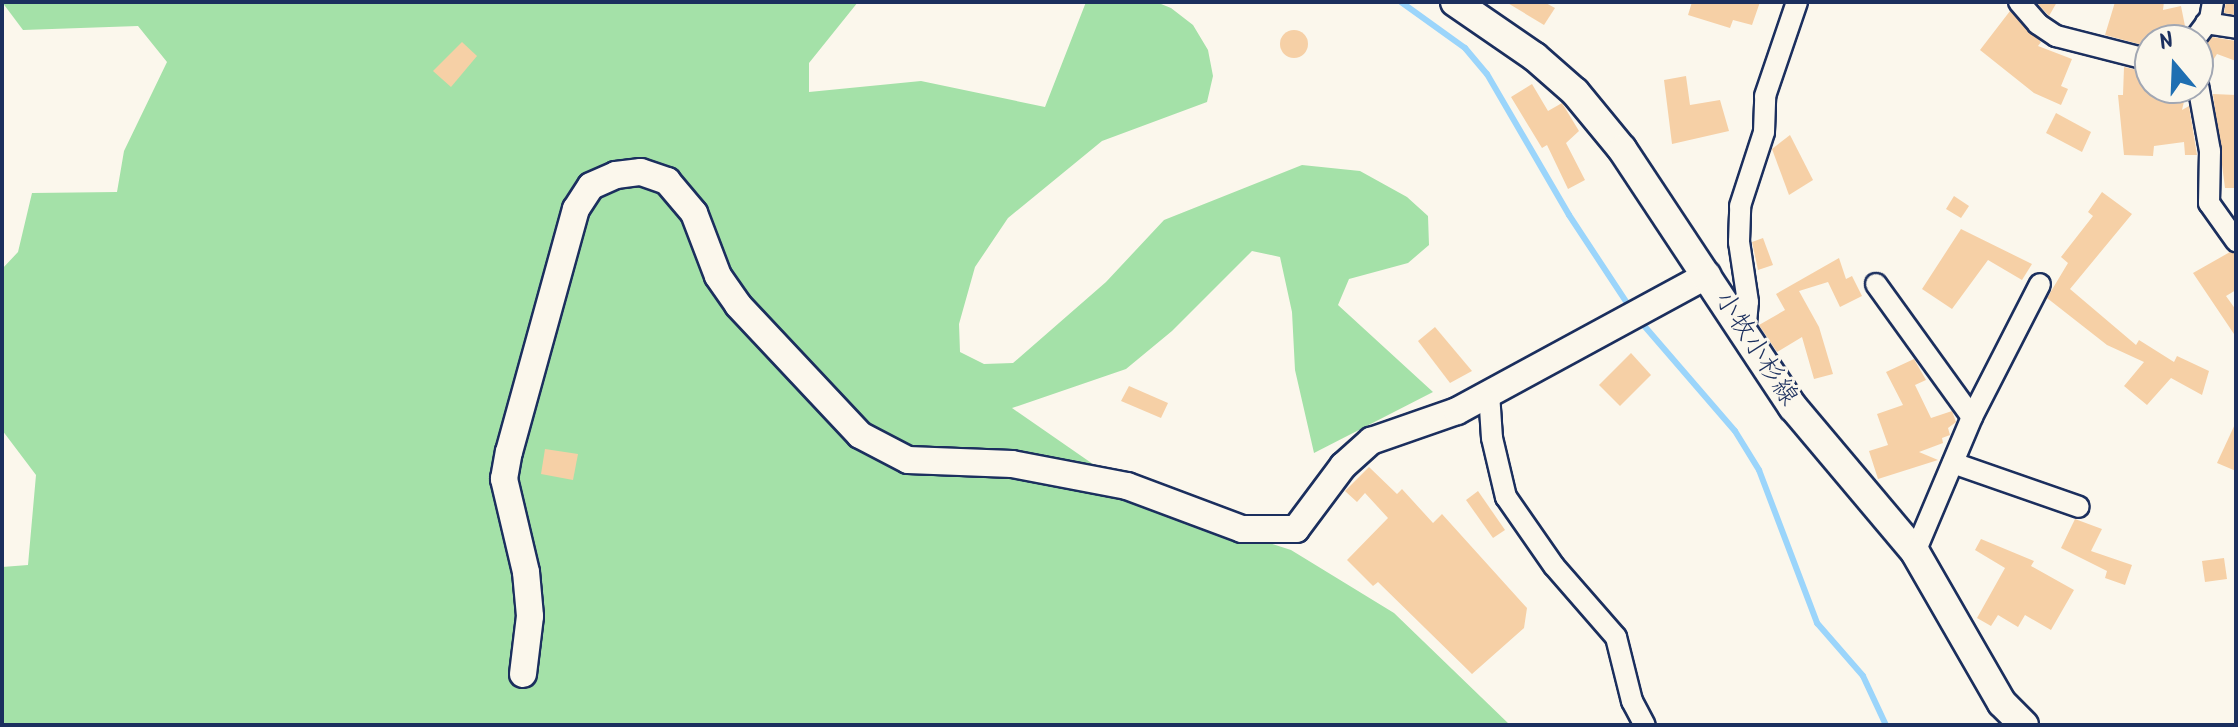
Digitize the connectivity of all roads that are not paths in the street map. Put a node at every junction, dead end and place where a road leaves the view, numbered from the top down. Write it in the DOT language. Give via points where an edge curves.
graph roads {
  1 [pos="1455,2"];
  2 [pos="1797,2"];
  3 [pos="2019,2"];
  4 [pos="2213,2"];
  5 [pos="2203,24"];
  6 [pos="2236,28"];
  7 [pos="2214,30"];
  8 [pos="2134,56"];
  9 [pos="2201,104"];
  10 [pos="2236,241"];
  11 [pos="1707,275"];
  12 [pos="1876,284"];
  13 [pos="2040,284"];
  14 [pos="1745,335"];
  15 [pos="1489,393"];
  16 [pos="1972,417"];
  17 [pos="1953,463"];
  18 [pos="2079,507"];
  19 [pos="1915,552"];
  20 [pos="523,674"];
  21 [pos="1645,725"];
  22 [pos="2024,725"];
  1 -- 11 [label="main road, 小牧小杉線" via="1575,92 1622,149"];
  2 -- 14 [label="street" via="1765,96 1764,132 1740,206 1748,302"];
  3 -- 8 [label="street" via="2056,36"];
  4 -- 5 [label="street"];
  6 -- 7 [label="street"];
  9 -- 10 [label="street" via="2210,151 2206,193 2216,217"];
  11 -- 14 [label="main road, 小牧小杉線"];
  11 -- 15 [label="street"];
  12 -- 16 [label="street"];
  13 -- 16 [label="street"];
  14 -- 19 [label="main road, 小牧小杉線" via="1793,407"];
  15 -- 20 [label="street" via="1457,411 1371,441 1343,466 1296,529 1242,529 1127,486 1055,470 908,460 860,435 738,305 718,276 694,213 667,181 641,172 616,175 591,186 576,209 509,452 504,479 526,572 530,616"];
  15 -- 21 [label="street" via="1492,438 1506,497 1554,566 1616,637 1632,701"];
  16 -- 17 [label="street"];
  17 -- 18 [label="street"];
  17 -- 19 [label="street"];
  19 -- 22 [label="main road, 小牧小杉線" via="2002,703"];
}
